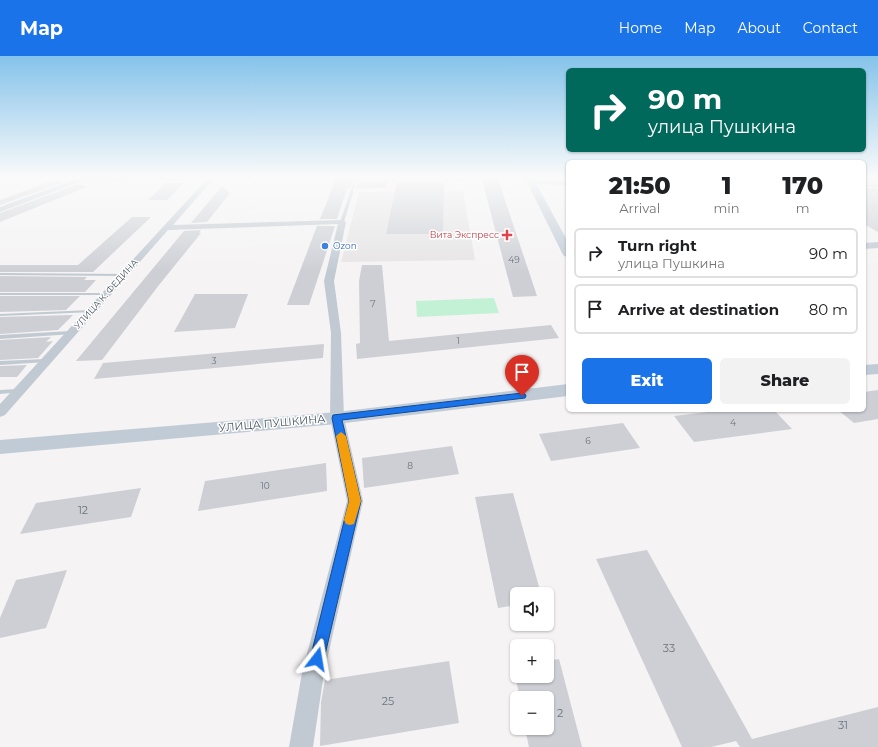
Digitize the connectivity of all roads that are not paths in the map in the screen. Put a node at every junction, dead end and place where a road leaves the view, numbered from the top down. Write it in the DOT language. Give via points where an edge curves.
graph roads {
  1 [pos="183,208"];
  2 [pos="346,208"];
  3 [pos="545,208"];
  4 [pos="342,222"];
  5 [pos="166,228"];
  6 [pos="878,245"];
  7 [pos="866,246"];
  8 [pos="566,249"];
  9 [pos="0,274"];
  10 [pos="123,275"];
  11 [pos="0,294"];
  12 [pos="106,294"];
  13 [pos="91,311"];
  14 [pos="0,315"];
  15 [pos="71,333"];
  16 [pos="0,337"];
  17 [pos="45,361"];
  18 [pos="0,363"];
  19 [pos="878,369"];
  20 [pos="866,370"];
  21 [pos="566,390"];
  22 [pos="18,391"];
  23 [pos="0,392"];
  24 [pos="0,412"];
  25 [pos="337,418"];
  26 [pos="0,447"];
  27 [pos="301,747"];
  1 -- 5 [label="street, УЛИЦА К. ФЕДИНА"];
  2 -- 4 [label="lane"];
  3 -- 8 [label="street"];
  4 -- 5 [label="street"];
  4 -- 25 [label="street" via="329,281 336,333"];
  5 -- 10 [label="street, УЛИЦА К. ФЕДИНА"];
  6 -- 7 [label="street"];
  9 -- 10 [label="lane"];
  10 -- 12 [label="street, УЛИЦА К. ФЕДИНА"];
  11 -- 12 [label="lane"];
  12 -- 13 [label="street, УЛИЦА К. ФЕДИНА"];
  13 -- 14 [label="lane"];
  13 -- 15 [label="street, УЛИЦА К. ФЕДИНА"];
  15 -- 16 [label="lane"];
  15 -- 17 [label="street, УЛИЦА К. ФЕДИНА"];
  17 -- 18 [label="lane"];
  17 -- 22 [label="street, УЛИЦА К. ФЕДИНА"];
  19 -- 20 [label="street"];
  21 -- 25 [label="street, УЛИЦА ПУШКИНА"];
  22 -- 23 [label="lane"];
  22 -- 24 [label="street, УЛИЦА К. ФЕДИНА"];
  25 -- 26 [label="street, УЛИЦА ПУШКИНА"];
  25 -- 27 [label="street" via="355,501 313,673"];
}
